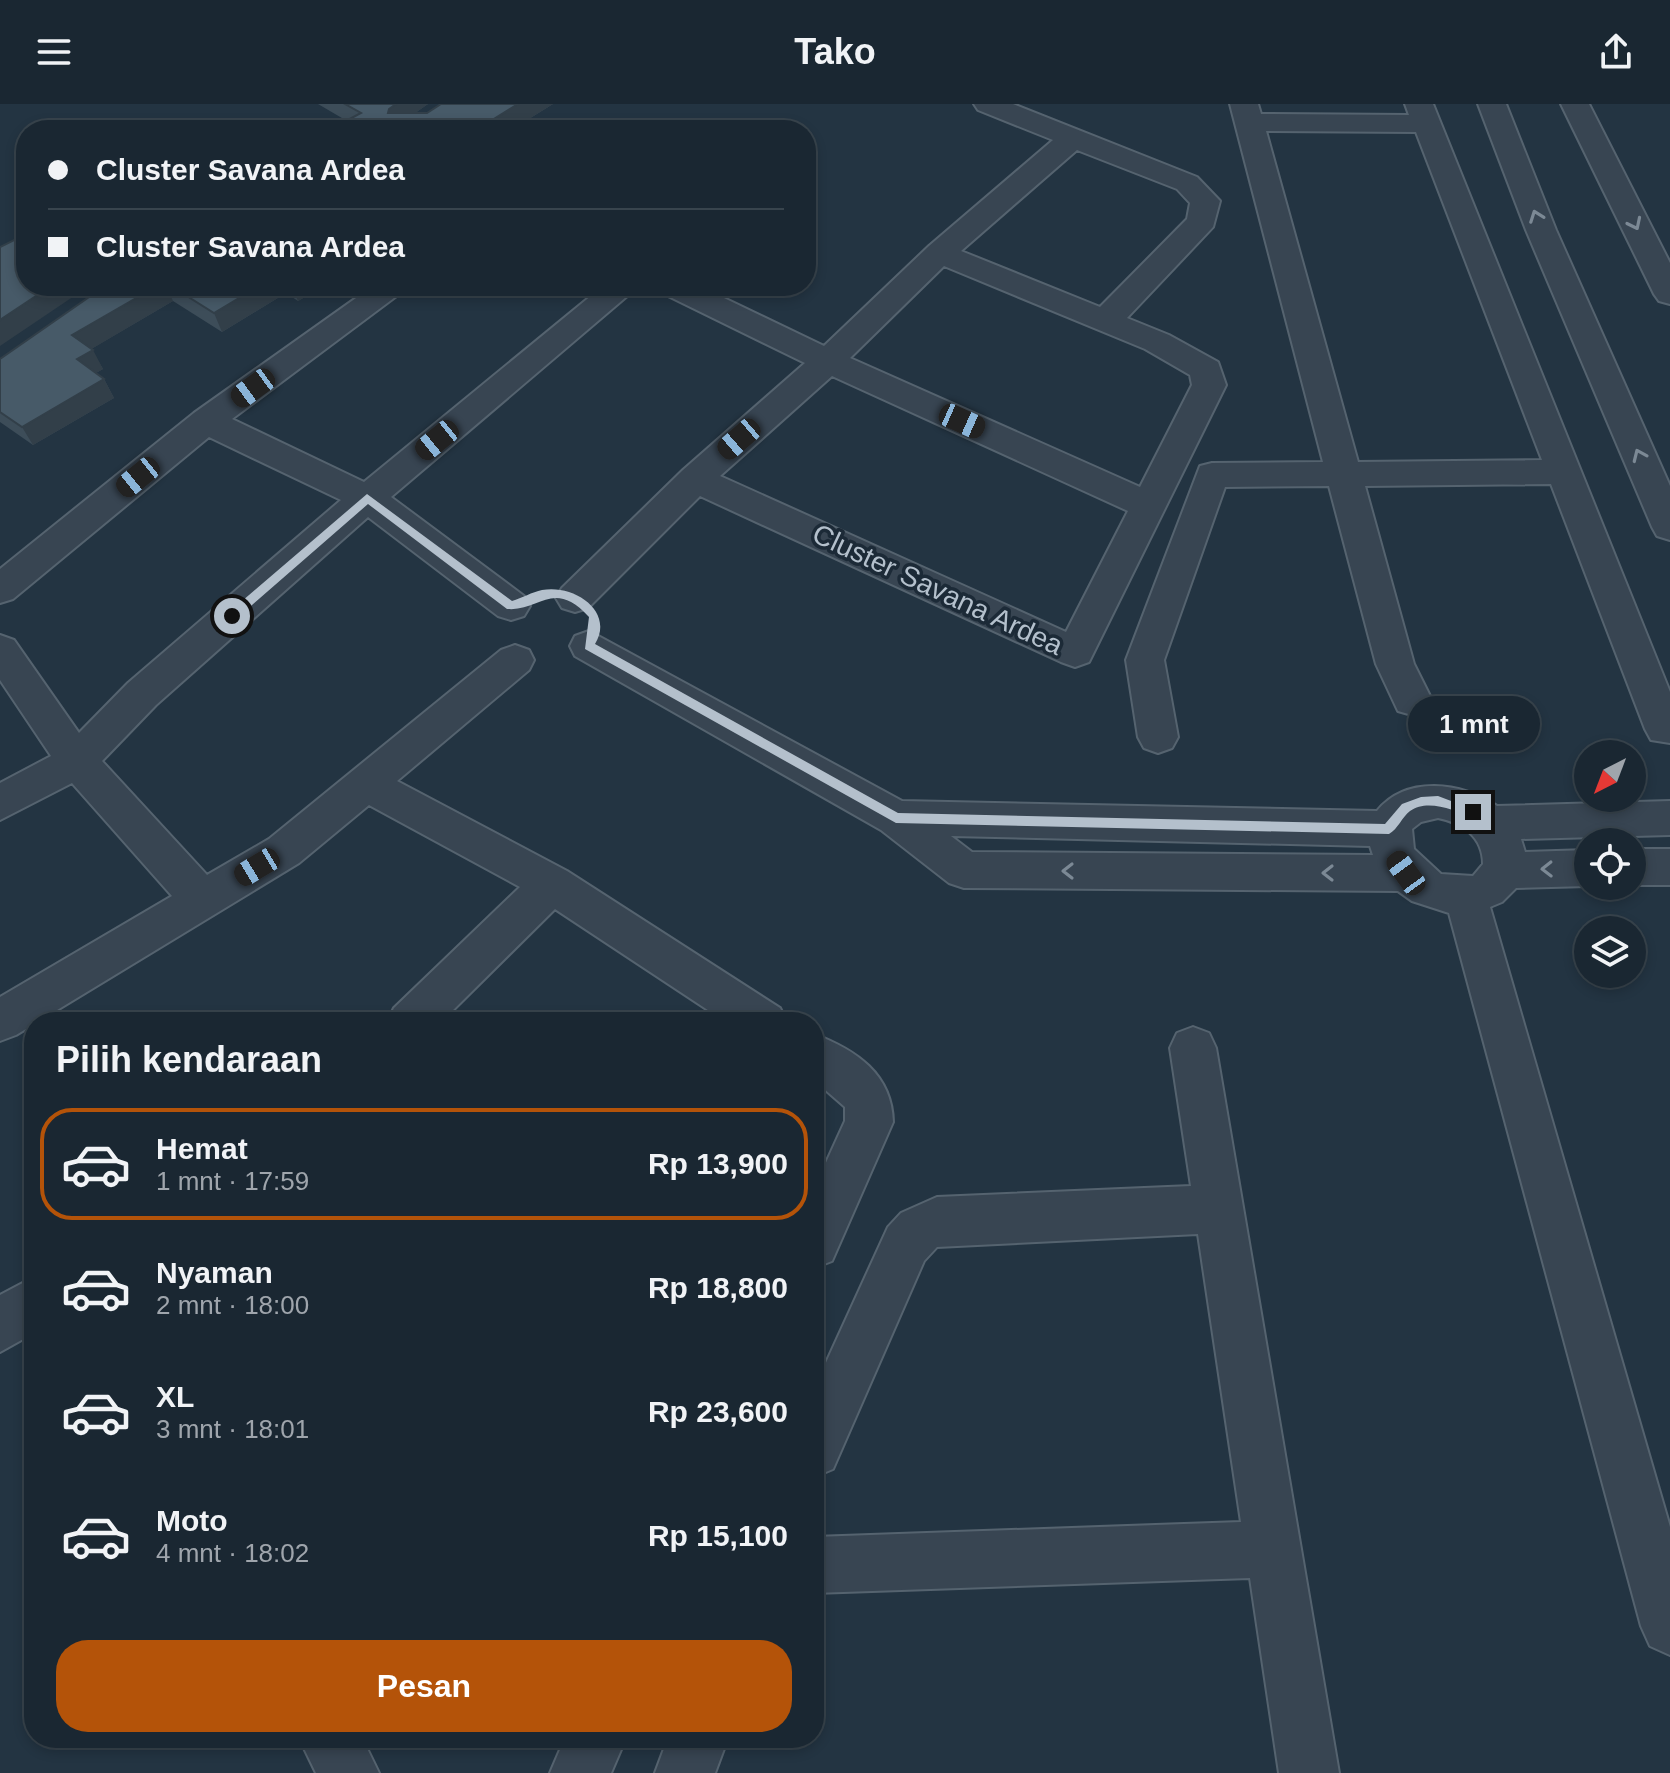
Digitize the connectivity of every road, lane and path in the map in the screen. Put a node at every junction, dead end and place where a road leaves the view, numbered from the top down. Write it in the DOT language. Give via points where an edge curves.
graph roads {
  1 [pos="988,104"];
  2 [pos="1492,104"];
  3 [pos="1575,104"];
  4 [pos="1247,113"];
  5 [pos="1423,114"];
  6 [pos="1073,138"];
  7 [pos="940,253"];
  8 [pos="1670,294"];
  9 [pos="380,296"];
  10 [pos="611,296"];
  11 [pos="694,296"];
  12 [pos="1104,322"];
  13 [pos="828,361"];
  14 [pos="206,421"];
  15 [pos="1565,472"];
  16 [pos="1344,474"];
  17 [pos="695,479"];
  18 [pos="367,498"];
  19 [pos="1150,506"];
  20 [pos="1670,527"];
  21 [pos="0,589"];
  22 [pos="575,598"];
  23 [pos="511,606"];
  24 [pos="0,650"];
  25 [pos="551,659"];
  26 [pos="1412,700"];
  27 [pos="1665,729"];
  28 [pos="1158,737"];
  29 [pos="77,761"];
  30 [pos="368,785"];
  31 [pos="0,803"];
  32 [pos="896,818"];
  33 [pos="1670,818"];
  34 [pos="1488,823"];
  35 [pos="1389,829"];
  36 [pos="1646,867"];
  37 [pos="1670,867"];
  38 [pos="1574,870"];
  39 [pos="1406,873"];
  40 [pos="1486,883"];
  41 [pos="552,884"];
  42 [pos="203,900"];
  43 [pos="420,1012"];
  44 [pos="749,1012"];
  45 [pos="0,1021"];
  46 [pos="1193,1048"];
  47 [pos="824,1061"];
  48 [pos="1220,1209"];
  49 [pos="824,1222"];
  50 [pos="24,1309"];
  51 [pos="0,1326"];
  52 [pos="824,1428"];
  53 [pos="1274,1549"];
  54 [pos="824,1565"];
  55 [pos="1670,1626"];
  56 [pos="335,1748"];
  57 [pos="591,1748"];
  58 [pos="694,1748"];
  59 [pos="349,1773"];
  60 [pos="580,1773"];
  61 [pos="685,1773"];
  62 [pos="1309,1773"];
  1 -- 6 [label="street"];
  20 -- 2 [label="street, one-way"];
  3 -- 8 [label="street, one-way"];
  4 -- 5 [label="street"];
  4 -- 16 [label="street"];
  5 -- 15 [label="street"];
  6 -- 7 [label="street"];
  6 -- 12 [label="street" via="1187,183 1205,201 1202,221"];
  7 -- 12 [label="street, Cluster Savana Ardea"];
  7 -- 13 [label="street"];
  9 -- 14 [label="street"];
  10 -- 18 [label="street"];
  11 -- 13 [label="street"];
  12 -- 19 [label="street, Cluster Savana Ardea" via="1157,342 1206,370 1209,385"];
  13 -- 17 [label="street"];
  13 -- 19 [label="street"];
  14 -- 18 [label="street"];
  14 -- 21 [label="street"];
  15 -- 16 [label="street"];
  15 -- 27 [label="street"];
  16 -- 26 [label="street" via="1395,664"];
  16 -- 28 [label="street" via="1212,475 1145,660"];
  17 -- 19 [label="street, Cluster Savana Ardea" via="1075,652"];
  17 -- 22 [label="street"];
  18 -- 23 [label="street"];
  18 -- 29 [label="street" via="142,694"];
  22 -- 23 [label="street" via="545,593"];
  22 -- 25 [label="street" via="594,615 595,636"];
  23 -- 25 [label="street" via="497,629 498,640"];
  24 -- 29 [label="street"];
  25 -- 30 [label="street"];
  25 -- 32 [label="street"];
  29 -- 31 [label="street"];
  29 -- 42 [label="street"];
  30 -- 41 [label="street"];
  30 -- 42 [label="street" via="284,851"];
  32 -- 35 [label="street"];
  39 -- 32 [label="street, one-way" via="964,870"];
  33 -- 34 [label="street"];
  34 -- 35 [label="street" via="1473,812 1438,801 1406,807"];
  34 -- 40 [label="street" via="1503,846"];
  35 -- 39 [label="street" via="1392,854"];
  36 -- 37 [label="street"];
  38 -- 40 [label="street, one-way"];
  39 -- 40 [label="street" via="1427,889"];
  40 -- 55 [label="street"];
  41 -- 43 [label="street"];
  41 -- 44 [label="street"];
  42 -- 45 [label="street"];
  46 -- 48 [label="street"];
  47 -- 49 [label="street" via="869,1099 869,1122"];
  48 -- 52 [label="street" via="937,1221 919,1230 906,1244"];
  48 -- 53 [label="street"];
  50 -- 51 [label="street"];
  53 -- 54 [label="street"];
  53 -- 62 [label="street"];
  56 -- 59 [label="street"];
  57 -- 60 [label="street"];
  58 -- 61 [label="street"];
}
